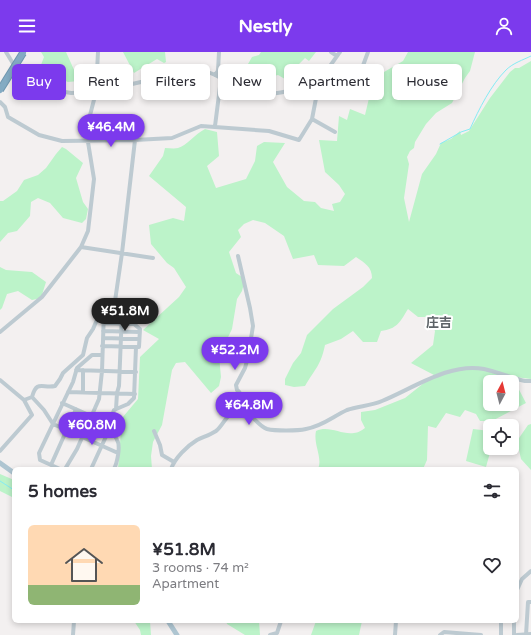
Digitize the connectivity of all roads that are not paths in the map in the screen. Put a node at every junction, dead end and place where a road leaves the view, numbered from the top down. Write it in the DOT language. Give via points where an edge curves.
graph roads {
  1 [pos="6,52"];
  2 [pos="98,52"];
  3 [pos="219,52"];
  4 [pos="331,52"];
  5 [pos="368,52"];
  6 [pos="23,53"];
  7 [pos="339,54"];
  8 [pos="97,64"];
  9 [pos="331,64"];
  10 [pos="364,64"];
  11 [pos="215,75"];
  12 [pos="218,77"];
  13 [pos="133,83"];
  14 [pos="0,90"];
  15 [pos="74,93"];
  16 [pos="94,100"];
  17 [pos="218,100"];
  18 [pos="316,100"];
  19 [pos="0,102"];
  20 [pos="312,119"];
  21 [pos="215,126"];
  22 [pos="335,132"];
  23 [pos="88,140"];
  24 [pos="135,140"];
  25 [pos="81,247"];
  26 [pos="122,253"];
  27 [pos="238,256"];
  28 [pos="153,258"];
  29 [pos="104,310"];
  30 [pos="122,312"];
  31 [pos="103,323"];
  32 [pos="122,324"];
  33 [pos="103,331"];
  34 [pos="0,332"];
  35 [pos="122,332"];
  36 [pos="140,332"];
  37 [pos="103,338"];
  38 [pos="121,339"];
  39 [pos="140,339"];
  40 [pos="102,346"];
  41 [pos="121,347"];
  42 [pos="136,347"];
  43 [pos="102,355"];
  44 [pos="76,370"];
  45 [pos="83,370"];
  46 [pos="102,371"];
  47 [pos="120,371"];
  48 [pos="136,372"];
  49 [pos="0,380"];
  50 [pos="531,381"];
  51 [pos="68,392"];
  52 [pos="83,392"];
  53 [pos="100,393"];
  54 [pos="117,393"];
  55 [pos="135,394"];
  56 [pos="32,397"];
  57 [pos="24,400"];
  58 [pos="62,403"];
  59 [pos="76,409"];
  60 [pos="116,409"];
  61 [pos="238,410"];
  62 [pos="92,416"];
  63 [pos="53,424"];
  64 [pos="109,424"];
  65 [pos="66,430"];
  66 [pos="109,430"];
  67 [pos="154,431"];
  68 [pos="83,437"];
  69 [pos="101,446"];
  70 [pos="0,451"];
  71 [pos="118,453"];
  72 [pos="174,462"];
  73 [pos="0,463"];
  74 [pos="51,465"];
  75 [pos="56,467"];
  76 [pos="66,467"];
  77 [pos="92,467"];
  78 [pos="115,467"];
  79 [pos="172,467"];
  80 [pos="12,472"];
  81 [pos="531,571"];
  82 [pos="519,586"];
  83 [pos="531,602"];
  84 [pos="529,617"];
  85 [pos="74,623"];
  86 [pos="169,623"];
  87 [pos="280,623"];
  88 [pos="396,623"];
  89 [pos="501,623"];
  90 [pos="514,623"];
  91 [pos="526,634"];
  92 [pos="531,634"];
  93 [pos="73,635"];
  94 [pos="178,635"];
  95 [pos="270,635"];
  96 [pos="395,635"];
  97 [pos="440,635"];
  98 [pos="481,635"];
  99 [pos="501,635"];
  100 [pos="514,635"];
  101 [pos="517,635"];
  1 -- 15 [label="street" via="23,78 31,85"];
  2 -- 8 [label="street"];
  3 -- 11 [label="street" via="218,71"];
  4 -- 7 [label="street"];
  5 -- 10 [label="street"];
  6 -- 14 [label="highway, bridge"];
  7 -- 9 [label="street"];
  11 -- 12 [label="street"];
  11 -- 13 [label="street" via="200,70 188,70"];
  16 -- 23 [label="street" via="88,123"];
  17 -- 21 [label="street"];
  18 -- 20 [label="street"];
  19 -- 23 [label="street" via="5,107 8,117 39,135 62,141"];
  20 -- 21 [label="street" via="299,140 269,131"];
  20 -- 22 [label="street"];
  21 -- 24 [label="street" via="201,126 172,138"];
  23 -- 24 [label="street"];
  23 -- 25 [label="street" via="94,186 88,231"];
  24 -- 26 [label="street"];
  25 -- 26 [label="street"];
  25 -- 34 [label="street" via="38,302"];
  26 -- 28 [label="street"];
  26 -- 29 [label="street" via="115,301"];
  27 -- 61 [label="street" via="253,326 245,368 236,386 242,397"];
  29 -- 31 [label="street"];
  29 -- 56 [label="street" via="87,338 83,355 65,370 55,386 39,386"];
  30 -- 32 [label="street"];
  31 -- 32 [label="street"];
  31 -- 33 [label="street"];
  32 -- 35 [label="street"];
  32 -- 36 [label="street" via="134,324"];
  33 -- 35 [label="street"];
  33 -- 37 [label="street"];
  35 -- 36 [label="street"];
  35 -- 38 [label="street"];
  36 -- 39 [label="street"];
  37 -- 38 [label="street"];
  37 -- 40 [label="street"];
  38 -- 39 [label="street"];
  38 -- 41 [label="street"];
  39 -- 42 [label="street" via="139,348"];
  40 -- 41 [label="street"];
  40 -- 43 [label="street"];
  41 -- 42 [label="street"];
  41 -- 47 [label="street"];
  42 -- 48 [label="street"];
  43 -- 44 [label="street" via="92,355"];
  43 -- 46 [label="street"];
  44 -- 45 [label="street"];
  44 -- 51 [label="street"];
  45 -- 46 [label="street"];
  45 -- 52 [label="street"];
  46 -- 47 [label="street"];
  46 -- 53 [label="street"];
  47 -- 48 [label="street"];
  47 -- 54 [label="street"];
  48 -- 55 [label="street"];
  49 -- 57 [label="street"];
  50 -- 61 [label="street" via="525,382 484,369 454,371 434,377 380,402 348,410 320,426 305,429 266,428 249,414"];
  51 -- 52 [label="street"];
  51 -- 58 [label="street"];
  52 -- 53 [label="street"];
  53 -- 54 [label="street"];
  53 -- 62 [label="street"];
  54 -- 55 [label="street"];
  54 -- 60 [label="street"];
  55 -- 60 [label="street" via="130,402"];
  56 -- 57 [label="street"];
  56 -- 63 [label="street"];
  57 -- 70 [label="street" via="32,415"];
  58 -- 59 [label="street"];
  58 -- 63 [label="street"];
  59 -- 62 [label="street"];
  59 -- 65 [label="street"];
  60 -- 64 [label="street"];
  61 -- 72 [label="street" via="232,412 216,431 194,442"];
  62 -- 64 [label="street"];
  62 -- 68 [label="street"];
  63 -- 65 [label="street"];
  63 -- 74 [label="street" via="38,453 40,460"];
  64 -- 66 [label="street"];
  65 -- 68 [label="street"];
  65 -- 74 [label="street"];
  66 -- 69 [label="street"];
  66 -- 71 [label="street" via="117,440"];
  67 -- 72 [label="street" via="162,455"];
  68 -- 69 [label="street"];
  68 -- 76 [label="street"];
  69 -- 71 [label="street"];
  69 -- 77 [label="street"];
  71 -- 78 [label="street"];
  72 -- 79 [label="street"];
  73 -- 80 [label="main road"];
  74 -- 75 [label="street"];
  81 -- 82 [label="street"];
  83 -- 84 [label="street" via="528,602"];
  84 -- 91 [label="street"];
  85 -- 93 [label="street"];
  86 -- 94 [label="main road"];
  87 -- 95 [label="street" via="276,633"];
  88 -- 96 [label="street"];
  89 -- 99 [label="street"];
  90 -- 100 [label="street"];
  91 -- 92 [label="street"];
  91 -- 101 [label="street"];
  97 -- 98 [label="street" via="444,632"];
}
